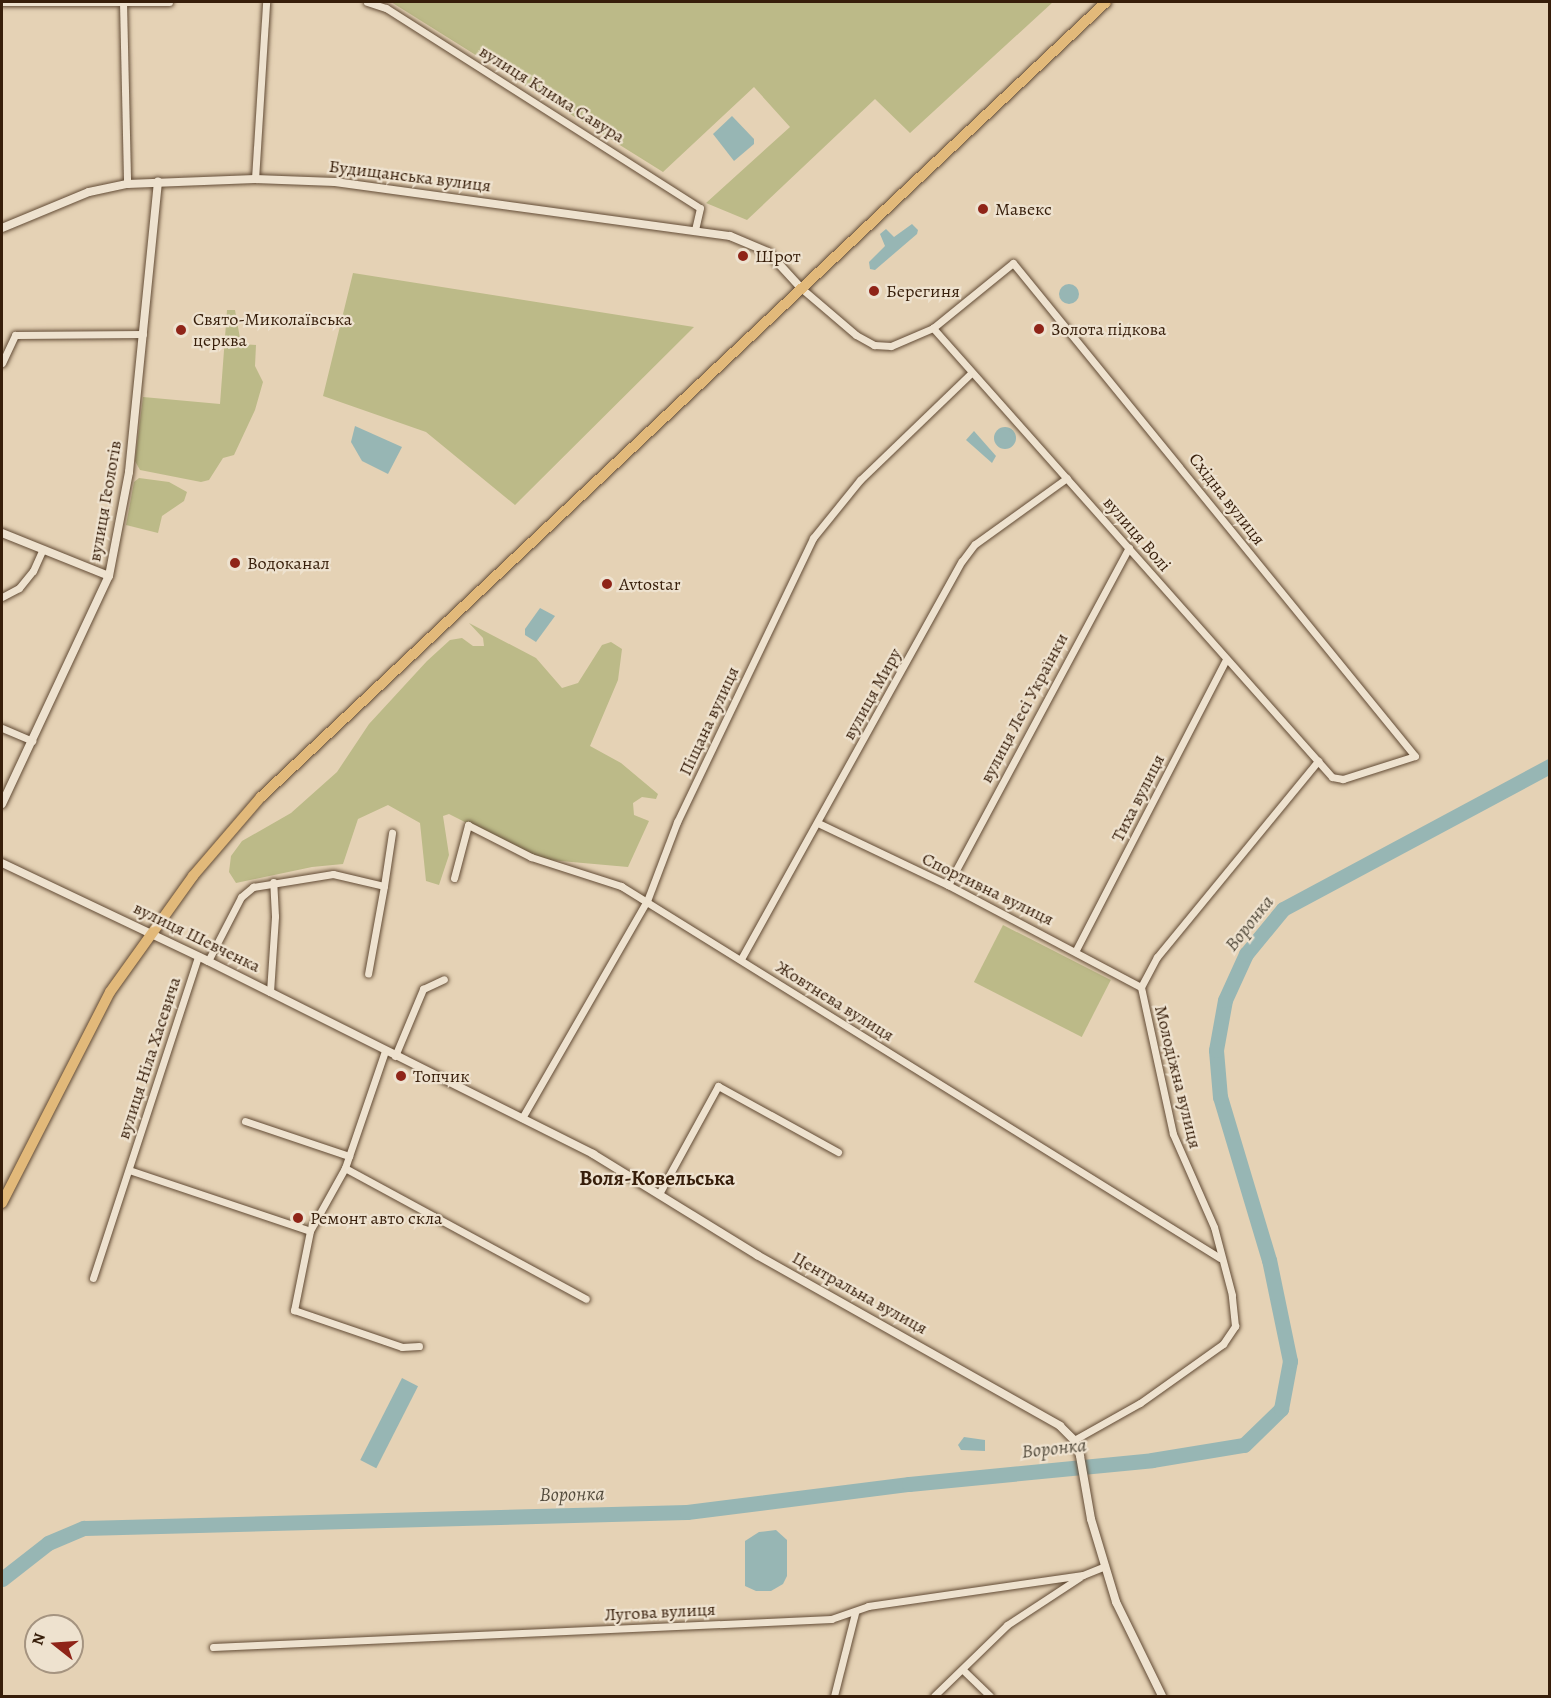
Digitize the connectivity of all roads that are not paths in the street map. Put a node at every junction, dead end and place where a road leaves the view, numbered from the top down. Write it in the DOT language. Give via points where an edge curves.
graph roads {
  1 [pos="2,2"];
  2 [pos="123,2"];
  3 [pos="169,2"];
  4 [pos="266,2"];
  5 [pos="367,2"];
  6 [pos="1106,2"];
  7 [pos="255,179"];
  8 [pos="158,181"];
  9 [pos="127,184"];
  10 [pos="2,228"];
  11 [pos="695,229"];
  12 [pos="801,288"];
  13 [pos="933,328"];
  14 [pos="143,334"];
  15 [pos="2,363"];
  16 [pos="971,372"];
  17 [pos="1067,478"];
  18 [pos="2,532"];
  19 [pos="1129,546"];
  20 [pos="43,549"];
  21 [pos="109,576"];
  22 [pos="2,597"];
  23 [pos="1226,660"];
  24 [pos="2,728"];
  25 [pos="32,741"];
  26 [pos="1415,756"];
  27 [pos="1318,761"];
  28 [pos="2,804"];
  29 [pos="818,823"];
  30 [pos="392,833"];
  31 [pos="2,864"];
  32 [pos="454,878"];
  33 [pos="273,882"];
  34 [pos="948,885"];
  35 [pos="384,886"];
  36 [pos="647,901"];
  37 [pos="150,933"];
  38 [pos="1076,950"];
  39 [pos="198,956"];
  40 [pos="741,959"];
  41 [pos="208,961"];
  42 [pos="368,974"];
  43 [pos="444,979"];
  44 [pos="1141,987"];
  45 [pos="270,992"];
  46 [pos="385,1051"];
  47 [pos="395,1056"];
  48 [pos="522,1118"];
  49 [pos="245,1122"];
  50 [pos="838,1152"];
  51 [pos="349,1156"];
  52 [pos="345,1168"];
  53 [pos="129,1170"];
  54 [pos="660,1192"];
  55 [pos="2,1203"];
  56 [pos="310,1231"];
  57 [pos="1220,1258"];
  58 [pos="93,1278"];
  59 [pos="586,1299"];
  60 [pos="419,1346"];
  61 [pos="1074,1440"];
  62 [pos="1102,1566"];
  63 [pos="1083,1575"];
  64 [pos="855,1613"];
  65 [pos="213,1647"];
  66 [pos="963,1670"];
  67 [pos="834,1696"];
  68 [pos="934,1696"];
  69 [pos="990,1696"];
  70 [pos="1162,1696"];
  1 -- 2 [label="street"];
  2 -- 3 [label="street"];
  2 -- 9 [label="street"];
  4 -- 7 [label="street"];
  5 -- 11 [label="street, вулиця Клима Савура" via="386,8 700,208"];
  6 -- 12 [label="highway"];
  7 -- 8 [label="street, Будищанська вулиця"];
  7 -- 11 [label="street, Будищанська вулиця" via="335,182"];
  8 -- 9 [label="street, Будищанська вулиця"];
  8 -- 14 [label="street, вулиця Геологів"];
  9 -- 10 [label="street, Будищанська вулиця" via="89,192"];
  11 -- 12 [label="street, Будищанська вулиця" via="752,242 768,252"];
  12 -- 13 [label="street" via="830,316 874,345 891,346"];
  12 -- 37 [label="highway" via="261,797"];
  13 -- 16 [label="street, вулиця Волі"];
  13 -- 26 [label="street, Східна вулиця" via="1013,263"];
  14 -- 15 [label="street" via="15,334"];
  14 -- 21 [label="street, вулиця Геологів" via="129,472"];
  16 -- 17 [label="street, вулиця Волі"];
  16 -- 36 [label="street, Піщана вулиця" via="860,480 813,538 677,822"];
  17 -- 19 [label="street, вулиця Волі"];
  17 -- 29 [label="street, вулиця Миру" via="975,544 962,561"];
  18 -- 20 [label="street"];
  19 -- 23 [label="street, вулиця Волі"];
  19 -- 34 [label="street, вулиця Лесі Українки"];
  20 -- 21 [label="street"];
  20 -- 22 [label="street" via="33,571 18,588"];
  21 -- 25 [label="street, вулиця Геологів"];
  23 -- 27 [label="street, вулиця Волі"];
  23 -- 38 [label="street, Тиха вулиця"];
  24 -- 25 [label="street"];
  25 -- 28 [label="street, вулиця Геологів"];
  26 -- 27 [label="street, вулиця Волі" via="1343,778 1332,777"];
  27 -- 44 [label="street, Молодіжна вулиця" via="1157,957"];
  29 -- 34 [label="street, Спортивна вулиця"];
  29 -- 40 [label="street, вулиця Миру"];
  30 -- 35 [label="street"];
  31 -- 37 [label="street, вулиця Шевченка"];
  32 -- 36 [label="street, Жовтнева вулиця" via="468,825 531,857 609,881"];
  33 -- 35 [label="street" via="333,874"];
  33 -- 41 [label="street" via="253,887 241,897"];
  33 -- 45 [label="street"];
  34 -- 38 [label="street, Спортивна вулиця"];
  35 -- 42 [label="street"];
  36 -- 40 [label="street, Жовтнева вулиця"];
  36 -- 48 [label="street, Піщана вулиця"];
  37 -- 39 [label="street, вулиця Шевченка"];
  37 -- 55 [label="highway" via="78,1049"];
  38 -- 44 [label="street, Спортивна вулиця"];
  39 -- 41 [label="street, вулиця Шевченка"];
  39 -- 53 [label="street, вулиця Ніла Хасевича"];
  40 -- 57 [label="street, Жовтнева вулиця"];
  41 -- 45 [label="street, вулиця Шевченка"];
  43 -- 47 [label="street" via="423,990"];
  44 -- 57 [label="street, Молодіжна вулиця" via="1173,1134 1205,1200"];
  45 -- 46 [label="street, вулиця Шевченка"];
  46 -- 47 [label="street, Центральна вулиця"];
  46 -- 51 [label="street"];
  47 -- 48 [label="street, Центральна вулиця"];
  48 -- 54 [label="street, Центральна вулиця"];
  49 -- 51 [label="street"];
  50 -- 54 [label="street" via="718,1086"];
  51 -- 52 [label="street"];
  52 -- 56 [label="street"];
  52 -- 59 [label="street"];
  53 -- 56 [label="street"];
  53 -- 58 [label="street, вулиця Ніла Хасевича"];
  54 -- 61 [label="street, Центральна вулиця" via="757,1255 1015,1399 1060,1426"];
  56 -- 60 [label="street" via="294,1310 402,1347"];
  57 -- 61 [label="street, Молодіжна вулиця" via="1234,1316 1230,1337 1140,1403"];
  61 -- 62 [label="street, Центральна вулиця"];
  62 -- 63 [label="street, Лугова вулиця"];
  62 -- 70 [label="street, Центральна вулиця"];
  63 -- 64 [label="street, Лугова вулиця" via="868,1606"];
  63 -- 66 [label="street" via="1007,1625"];
  64 -- 65 [label="street, Лугова вулиця" via="831,1619"];
  64 -- 67 [label="street"];
  66 -- 68 [label="street"];
  66 -- 69 [label="street"];
}
